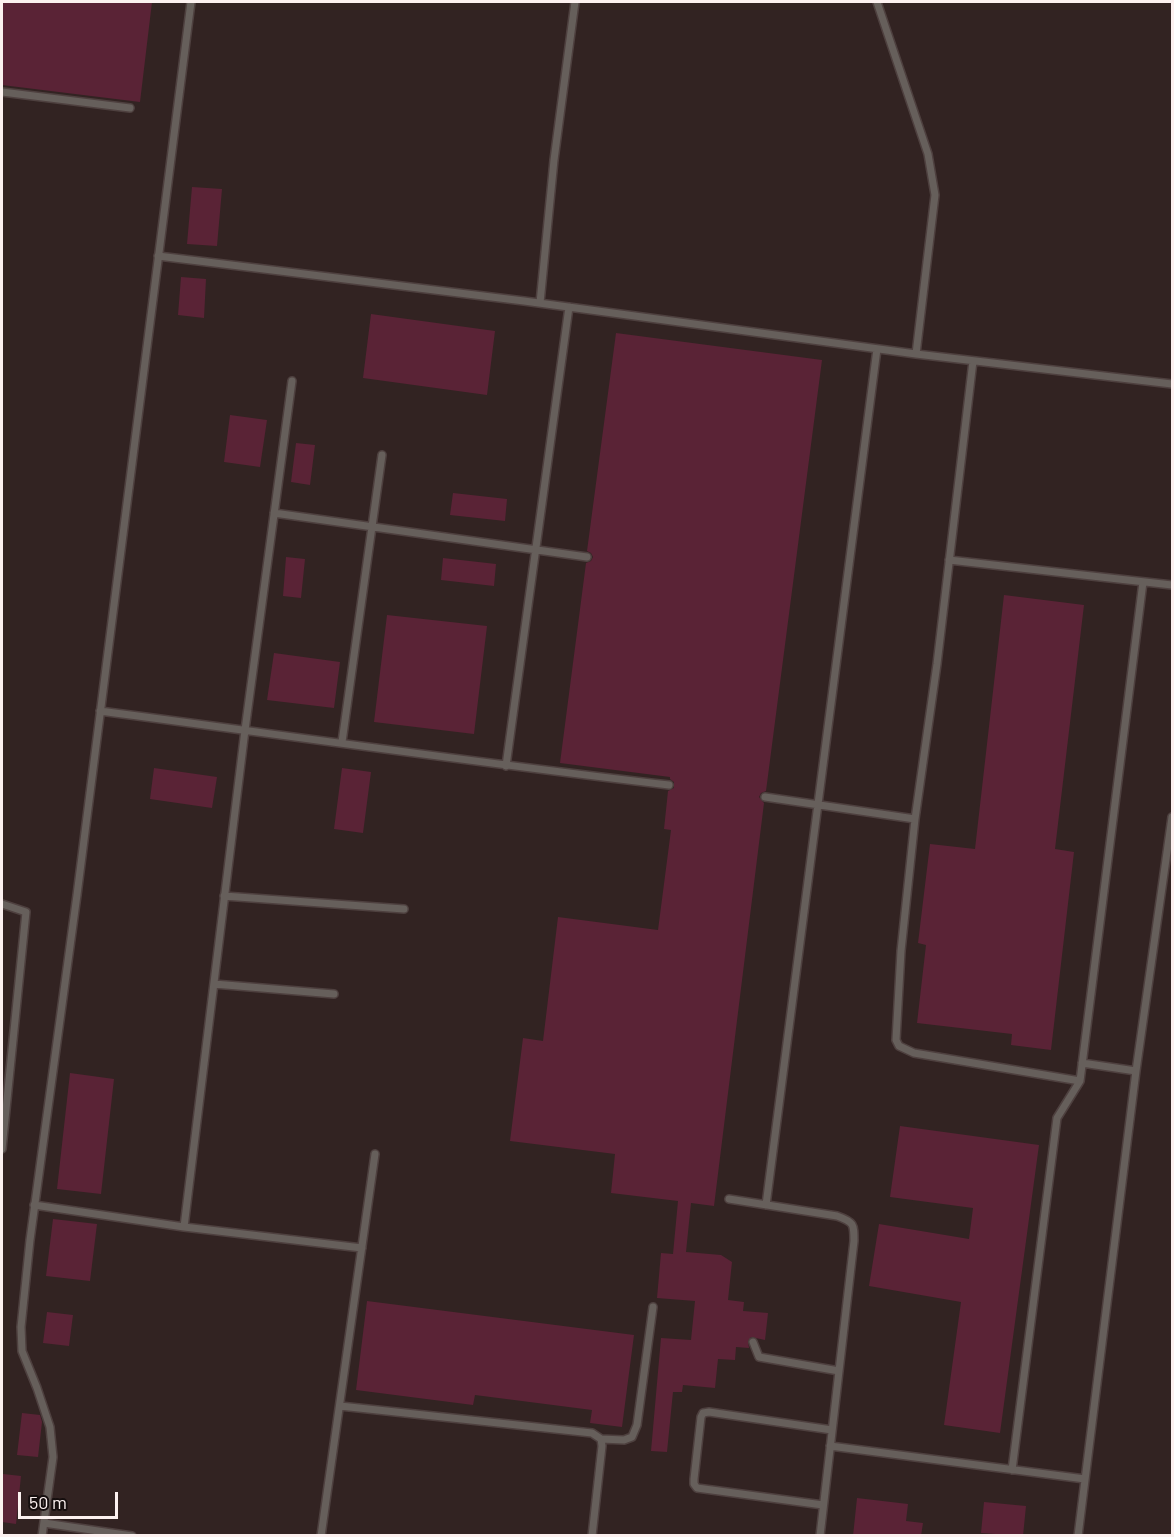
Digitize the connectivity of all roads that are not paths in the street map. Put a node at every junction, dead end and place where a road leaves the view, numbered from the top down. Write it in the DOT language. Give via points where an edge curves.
graph roads {
  1 [pos="191,2"];
  2 [pos="575,2"];
  3 [pos="877,2"];
  4 [pos="2,92"];
  5 [pos="130,108"];
  6 [pos="159,256"];
  7 [pos="540,303"];
  8 [pos="569,307"];
  9 [pos="877,349"];
  10 [pos="916,354"];
  11 [pos="973,361"];
  12 [pos="292,381"];
  13 [pos="1173,384"];
  14 [pos="382,454"];
  15 [pos="274,513"];
  16 [pos="372,527"];
  17 [pos="535,549"];
  18 [pos="587,557"];
  19 [pos="949,560"];
  20 [pos="1143,582"];
  21 [pos="1173,585"];
  22 [pos="100,711"];
  23 [pos="245,730"];
  24 [pos="342,742"];
  25 [pos="506,766"];
  26 [pos="669,785"];
  27 [pos="765,797"];
  28 [pos="817,804"];
  29 [pos="1173,817"];
  30 [pos="915,819"];
  31 [pos="224,896"];
  32 [pos="2,904"];
  33 [pos="404,909"];
  34 [pos="214,984"];
  35 [pos="334,994"];
  36 [pos="1082,1063"];
  37 [pos="1136,1071"];
  38 [pos="1080,1081"];
  39 [pos="2,1149"];
  40 [pos="375,1154"];
  41 [pos="729,1199"];
  42 [pos="34,1205"];
  43 [pos="766,1205"];
  44 [pos="184,1227"];
  45 [pos="362,1248"];
  46 [pos="653,1307"];
  47 [pos="753,1342"];
  48 [pos="839,1371"];
  49 [pos="340,1407"];
  50 [pos="832,1430"];
  51 [pos="601,1439"];
  52 [pos="830,1446"];
  53 [pos="1012,1470"];
  54 [pos="1084,1479"];
  55 [pos="823,1505"];
  56 [pos="44,1523"];
  57 [pos="42,1536"];
  58 [pos="132,1536"];
  59 [pos="321,1536"];
  60 [pos="592,1536"];
  61 [pos="820,1536"];
  62 [pos="1078,1536"];
  1 -- 6 [label="lane"];
  2 -- 7 [label="lane"];
  3 -- 10 [label="lane" via="928,154 935,195"];
  4 -- 5 [label="lane"];
  6 -- 7 [label="lane"];
  6 -- 22 [label="lane"];
  7 -- 8 [label="lane"];
  8 -- 9 [label="lane"];
  8 -- 17 [label="lane"];
  9 -- 10 [label="lane"];
  9 -- 28 [label="lane"];
  10 -- 11 [label="lane"];
  11 -- 13 [label="lane"];
  11 -- 19 [label="lane"];
  12 -- 15 [label="lane"];
  14 -- 16 [label="lane"];
  15 -- 16 [label="lane"];
  15 -- 23 [label="lane"];
  16 -- 17 [label="lane"];
  16 -- 24 [label="lane"];
  17 -- 18 [label="lane"];
  17 -- 25 [label="lane"];
  19 -- 20 [label="lane"];
  19 -- 30 [label="lane"];
  20 -- 21 [label="lane"];
  20 -- 36 [label="lane"];
  22 -- 23 [label="lane"];
  22 -- 42 [label="lane"];
  23 -- 24 [label="lane"];
  23 -- 31 [label="lane"];
  24 -- 25 [label="lane"];
  25 -- 26 [label="lane"];
  27 -- 28 [label="lane"];
  28 -- 30 [label="lane"];
  28 -- 43 [label="lane"];
  29 -- 37 [label="lane"];
  30 -- 38 [label="lane" via="901,951 896,1040 899,1046 914,1053"];
  31 -- 33 [label="lane"];
  31 -- 34 [label="lane"];
  32 -- 39 [label="lane" via="26,912"];
  34 -- 35 [label="lane"];
  34 -- 44 [label="lane"];
  36 -- 37 [label="lane"];
  36 -- 38 [label="lane"];
  37 -- 54 [label="lane"];
  38 -- 53 [label="lane" via="1057,1118"];
  40 -- 45 [label="lane"];
  41 -- 43 [label="lane"];
  42 -- 44 [label="lane"];
  42 -- 56 [label="lane" via="21,1327 22,1351 50,1427 53,1457"];
  43 -- 48 [label="lane" via="837,1216 854,1226"];
  44 -- 45 [label="lane"];
  45 -- 49 [label="lane"];
  46 -- 51 [label="lane" via="637,1425 632,1437"];
  47 -- 48 [label="lane" via="759,1357"];
  48 -- 50 [label="lane"];
  49 -- 51 [label="lane" via="592,1433"];
  49 -- 59 [label="lane"];
  50 -- 52 [label="lane"];
  50 -- 55 [label="lane" via="709,1412 701,1417 694,1479 697,1488"];
  51 -- 60 [label="lane"];
  52 -- 53 [label="lane"];
  52 -- 55 [label="lane"];
  53 -- 54 [label="lane"];
  54 -- 62 [label="lane"];
  55 -- 61 [label="lane"];
  56 -- 57 [label="lane"];
  56 -- 58 [label="lane"];
}
